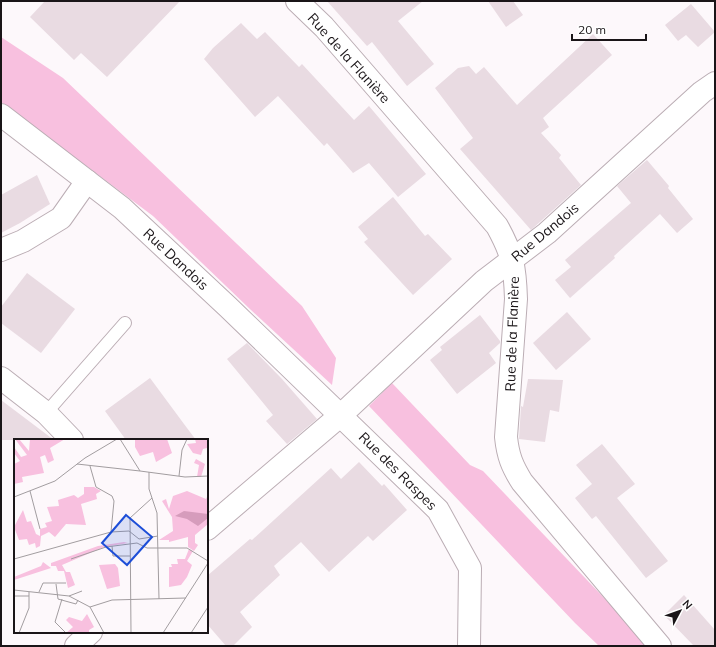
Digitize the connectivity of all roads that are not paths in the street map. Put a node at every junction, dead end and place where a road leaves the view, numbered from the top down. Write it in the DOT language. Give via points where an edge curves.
graph roads {
  1 [pos="297,1"];
  2 [pos="715,83"];
  3 [pos="1,115"];
  4 [pos="87,181"];
  5 [pos="1,250"];
  6 [pos="513,259"];
  7 [pos="125,323"];
  8 [pos="1,378"];
  9 [pos="46,413"];
  10 [pos="341,415"];
  11 [pos="71,439"];
  12 [pos="208,528"];
  13 [pos="90,633"];
  14 [pos="76,646"];
  15 [pos="469,646"];
  16 [pos="660,646"];
  1 -- 6 [label="street, Rue de la Flanière" via="324,27 497,226"];
  2 -- 6 [label="street, Rue Dandois" via="547,233"];
  3 -- 4 [label="street, Rue Dandois"];
  4 -- 5 [label="street" via="61,218 23,241"];
  4 -- 10 [label="street, Rue Dandois" via="122,208"];
  6 -- 10 [label="street, Rue Dandois" via="484,281"];
  6 -- 16 [label="street, Rue de la Flanière" via="516,299 506,437 513,468"];
  7 -- 9 [label="lane"];
  8 -- 9 [label="street"];
  9 -- 11 [label="street"];
  10 -- 12 [label="street, Rue Dandois"];
  10 -- 15 [label="street, Rue des Raspes" via="438,510 470,568"];
  13 -- 14 [label="street"];
}
